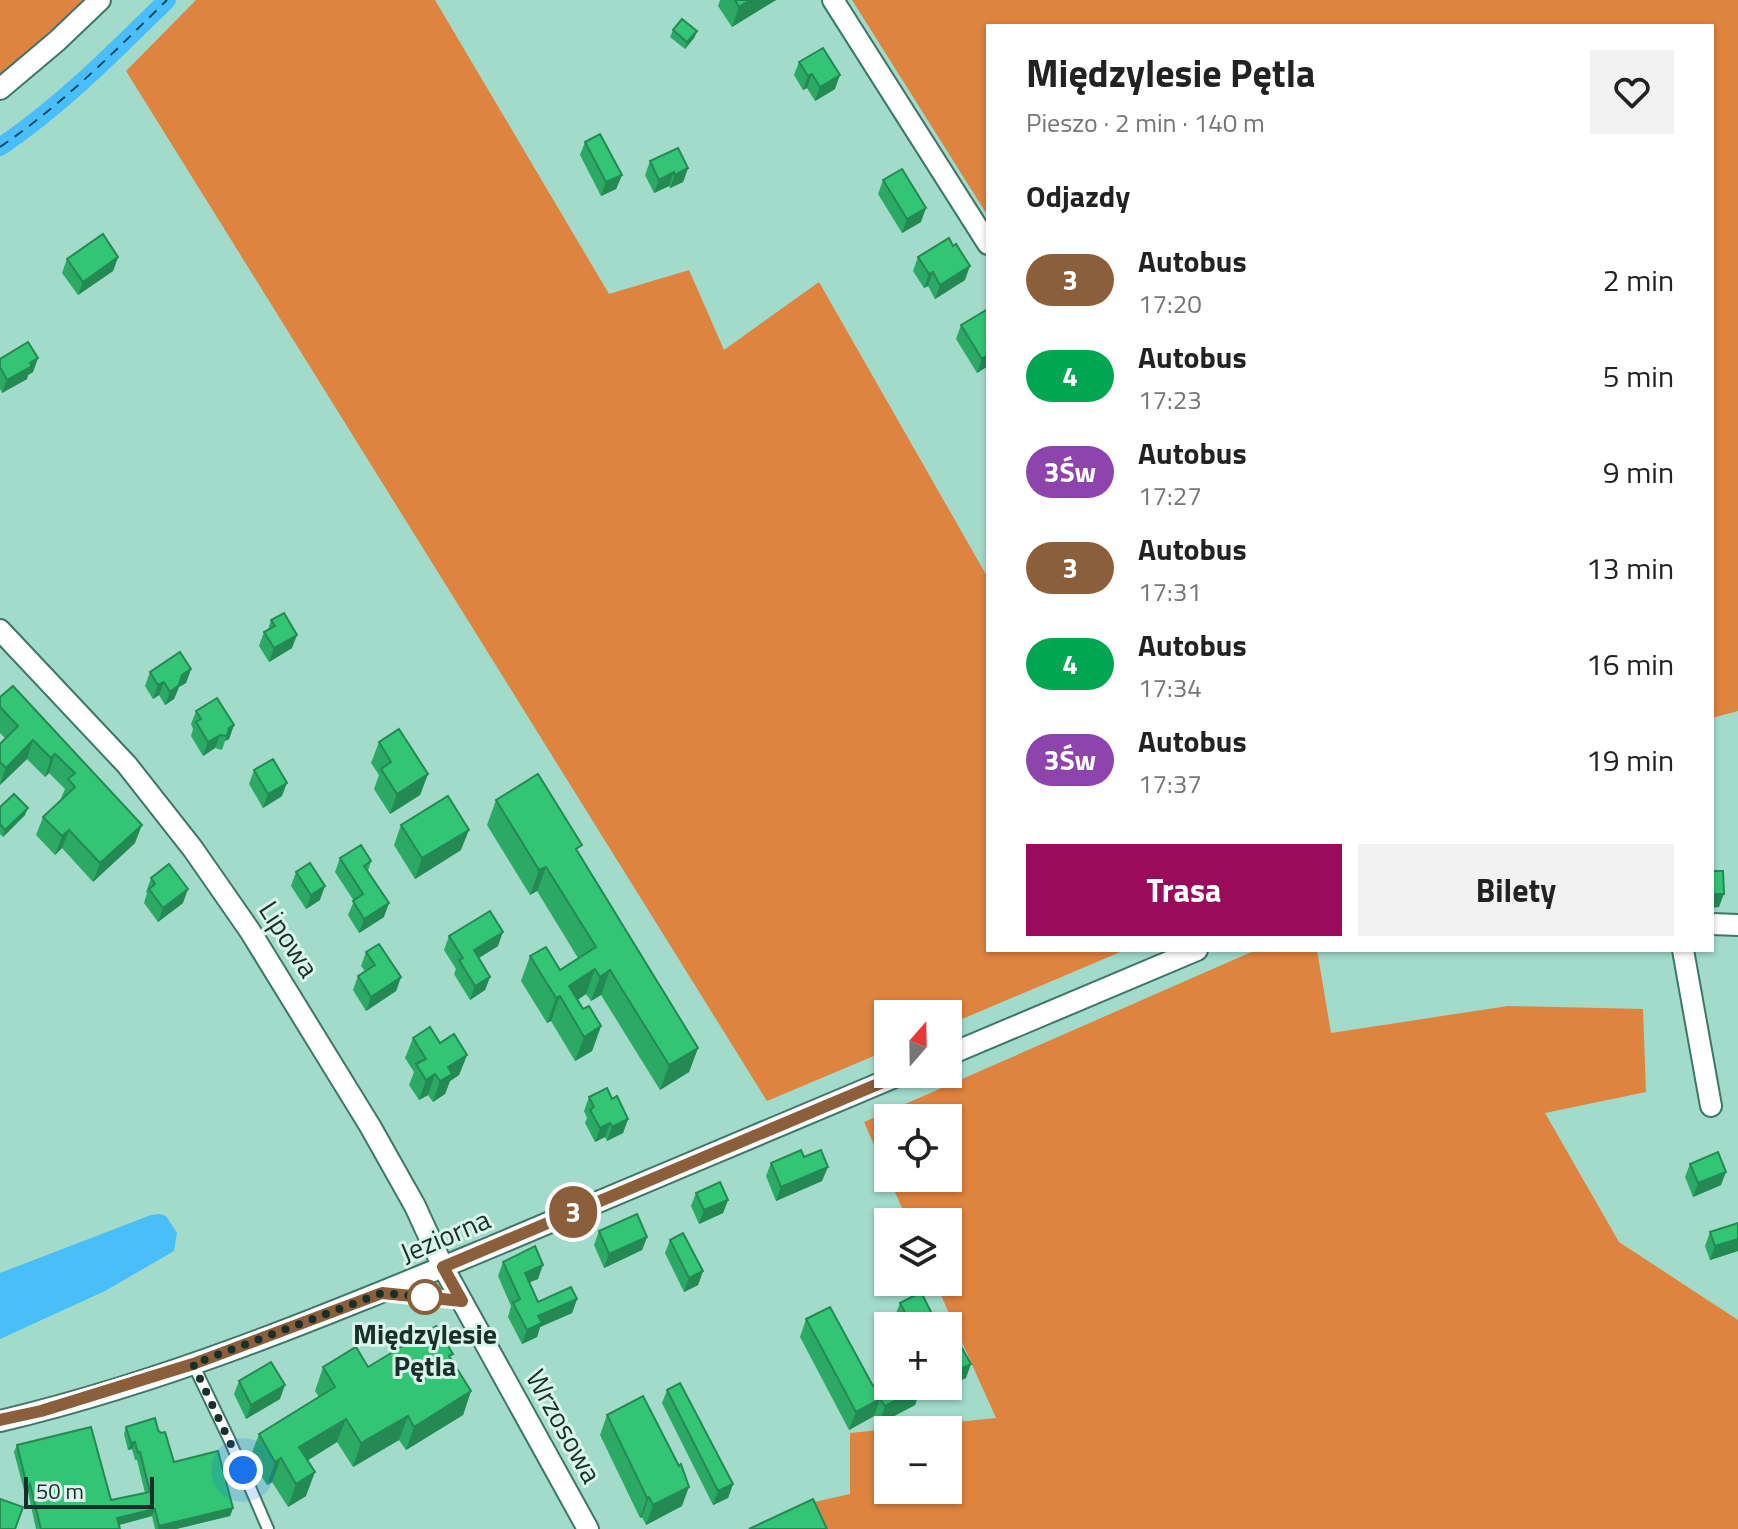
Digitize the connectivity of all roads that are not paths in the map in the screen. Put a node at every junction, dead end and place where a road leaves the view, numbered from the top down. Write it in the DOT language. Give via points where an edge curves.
graph roads {
  1 [pos="100,0"];
  2 [pos="833,0"];
  3 [pos="0,89"];
  4 [pos="986,241"];
  5 [pos="0,630"];
  6 [pos="1714,924"];
  7 [pos="1738,925"];
  8 [pos="1192,952"];
  9 [pos="1683,952"];
  10 [pos="962,1049"];
  11 [pos="874,1086"];
  12 [pos="1711,1106"];
  13 [pos="443,1267"];
  14 [pos="382,1293"];
  15 [pos="462,1301"];
  16 [pos="193,1364"];
  17 [pos="0,1421"];
  18 [pos="268,1529"];
  19 [pos="588,1529"];
  1 -- 3 [label="street"];
  2 -- 4 [label="street"];
  5 -- 13 [label="street, Lipowa" via="127,765 193,849 370,1126"];
  6 -- 7 [label="street"];
  8 -- 10 [label="street"];
  9 -- 12 [label="street"];
  11 -- 13 [label="street, Jeziorna"];
  13 -- 14 [label="street, Jeziorna"];
  13 -- 15 [label="street, Wrzosowa"];
  14 -- 15 [label="lane"];
  14 -- 16 [label="street, Jeziorna"];
  15 -- 19 [label="street, Wrzosowa"];
  16 -- 17 [label="street, Jeziorna"];
  16 -- 18 [label="lane"];
}
